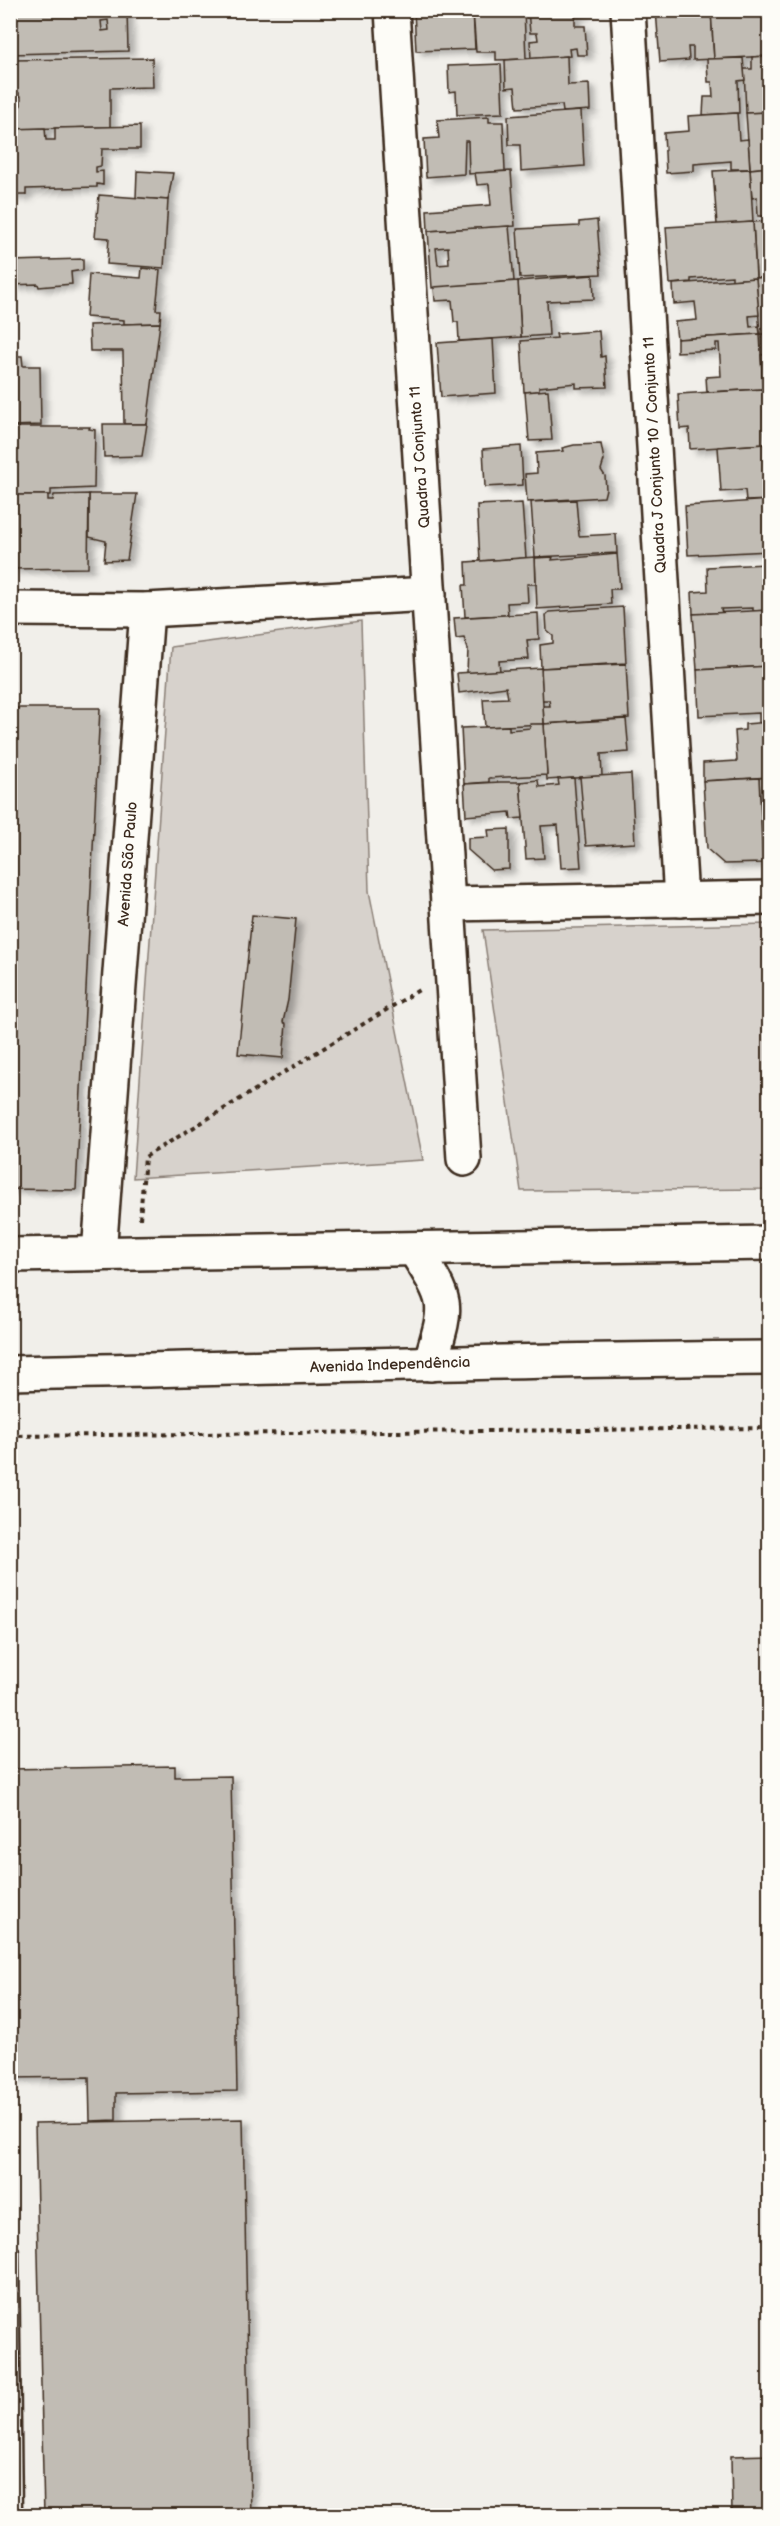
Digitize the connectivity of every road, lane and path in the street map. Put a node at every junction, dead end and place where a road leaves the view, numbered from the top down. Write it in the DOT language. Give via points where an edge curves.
graph roads {
  1 [pos="392,10"];
  2 [pos="628,10"];
  3 [pos="429,594"];
  4 [pos="10,609"];
  5 [pos="147,610"];
  6 [pos="770,898"];
  7 [pos="681,900"];
  8 [pos="448,904"];
  9 [pos="452,970"];
  10 [pos="464,1159"];
  11 [pos="140,1226"];
  12 [pos="770,1244"];
  13 [pos="415,1250"];
  14 [pos="65,1254"];
  15 [pos="99,1254"];
  16 [pos="10,1255"];
  17 [pos="10,1272"];
  18 [pos="770,1358"];
  19 [pos="430,1364"];
  20 [pos="10,1373"];
  21 [pos="770,1428"];
  22 [pos="10,1436"];
  23 [pos="10,2252"];
  24 [pos="13,2516"];
  1 -- 3 [label="street, Quadra J Conjunto 11"];
  2 -- 7 [label="street, Quadra J Conjunto 10 / Conjunto 11"];
  3 -- 5 [label="street"];
  3 -- 8 [label="street, Quadra J Conjunto 11"];
  4 -- 5 [label="street"];
  5 -- 15 [label="street, Avenida São Paulo"];
  6 -- 7 [label="street"];
  7 -- 8 [label="street"];
  8 -- 9 [label="street, Quadra J Conjunto 11"];
  9 -- 10 [label="street, Quadra J Conjunto 11"];
  9 -- 11 [label="path" via="146,1156"];
  12 -- 13 [label="street"];
  13 -- 15 [label="street"];
  13 -- 19 [label="street" via="440,1288 444,1306"];
  14 -- 15 [label="street"];
  14 -- 16 [label="street"];
  14 -- 17 [label="street"];
  18 -- 19 [label="street, Avenida Independência"];
  19 -- 20 [label="street, Avenida Independência"];
  21 -- 22 [label="path"];
  23 -- 24 [label="lane"];
}
